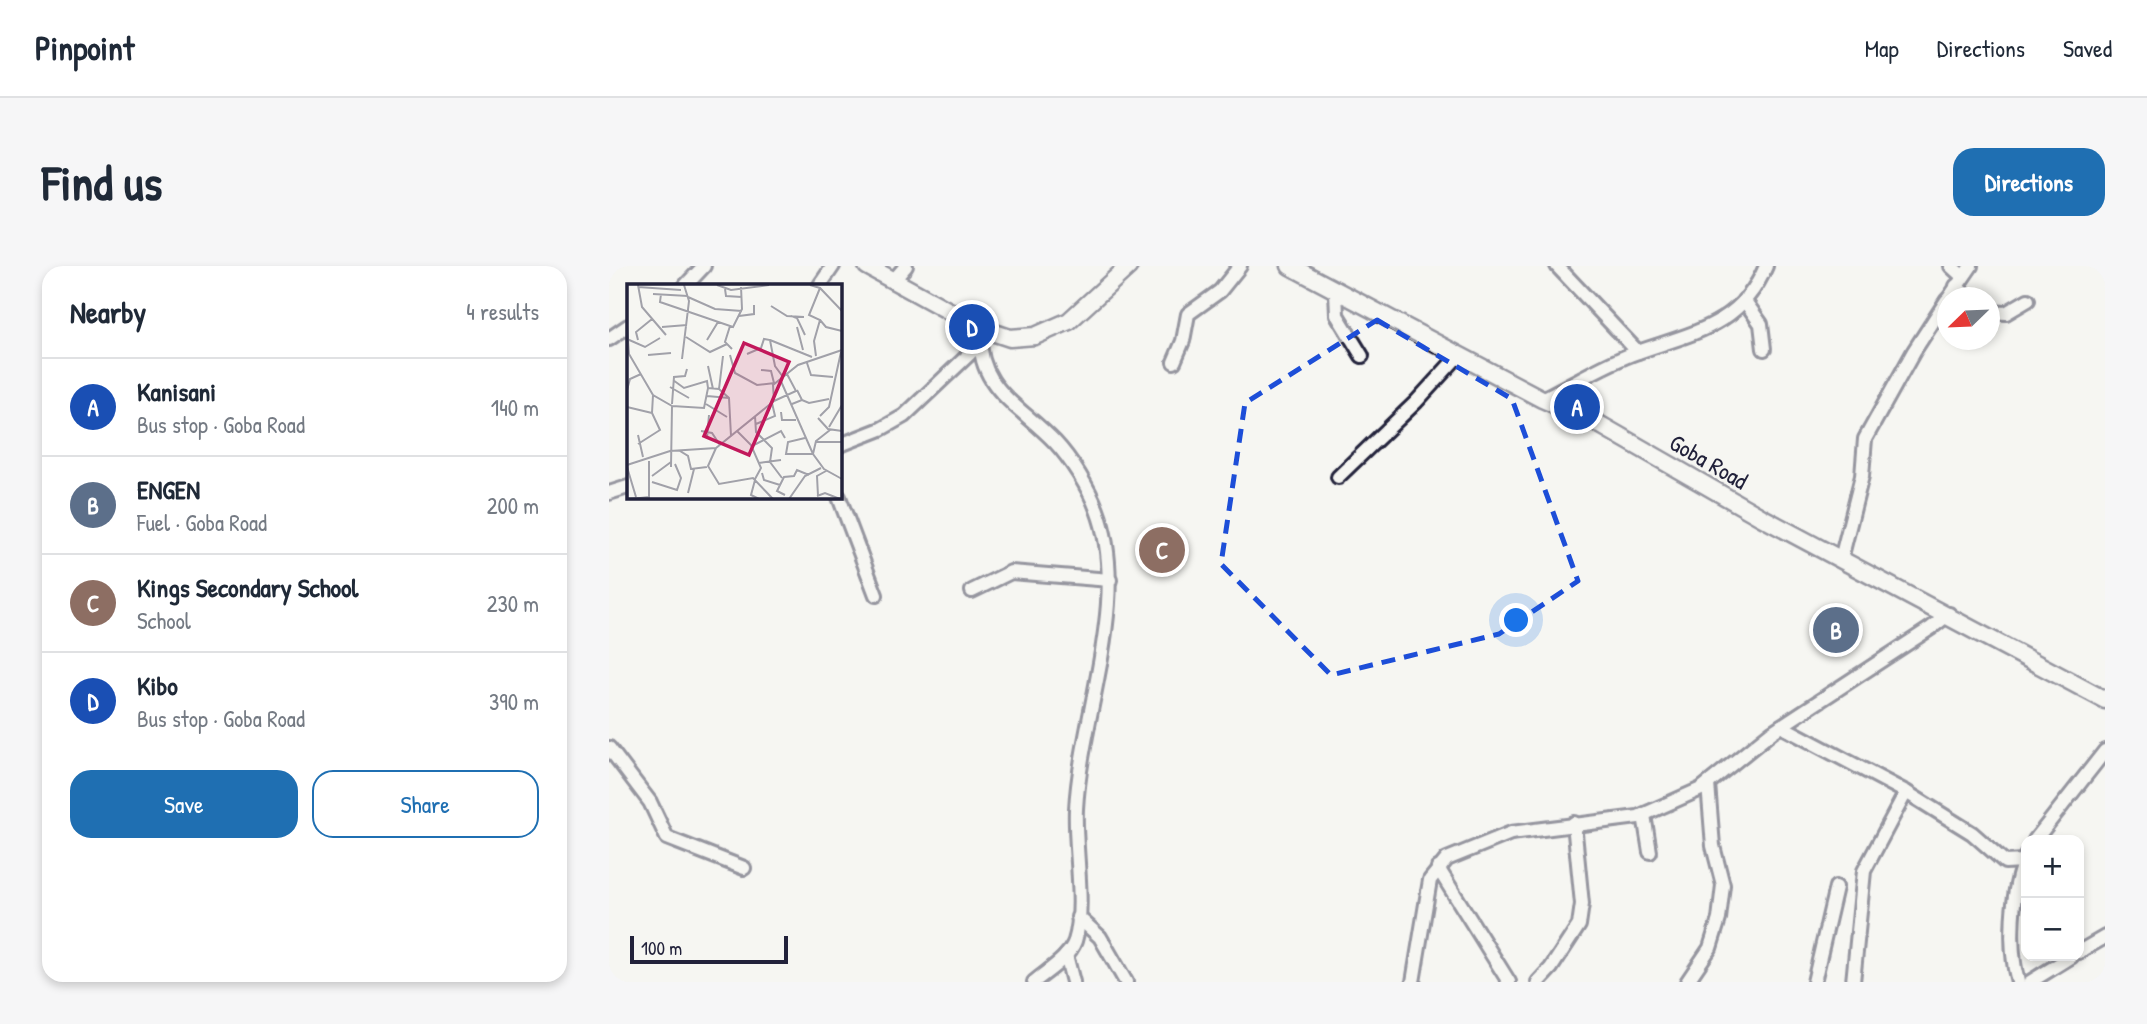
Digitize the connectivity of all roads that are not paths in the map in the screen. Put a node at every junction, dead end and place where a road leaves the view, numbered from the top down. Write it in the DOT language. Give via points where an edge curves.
graph roads {
  1 [pos="703,266"];
  2 [pos="833,266"];
  3 [pos="867,266"];
  4 [pos="906,266"];
  5 [pos="1129,266"];
  6 [pos="1240,266"];
  7 [pos="1290,266"];
  8 [pos="1557,266"];
  9 [pos="1766,266"];
  10 [pos="1951,266"];
  11 [pos="1972,266"];
  12 [pos="893,281"];
  13 [pos="687,284"];
  14 [pos="821,284"];
  15 [pos="1954,287"];
  16 [pos="1956,287"];
  17 [pos="1336,291"];
  18 [pos="1744,300"];
  19 [pos="2028,300"];
  20 [pos="2000,313"];
  21 [pos="1937,316"];
  22 [pos="627,327"];
  23 [pos="980,328"];
  24 [pos="609,339"];
  25 [pos="979,345"];
  26 [pos="1764,349"];
  27 [pos="1638,352"];
  28 [pos="1362,356"];
  29 [pos="1458,356"];
  30 [pos="1174,362"];
  31 [pos="1542,400"];
  32 [pos="842,444"];
  33 [pos="1338,477"];
  34 [pos="627,487"];
  35 [pos="609,492"];
  36 [pos="840,499"];
  37 [pos="1840,559"];
  38 [pos="1110,580"];
  39 [pos="972,591"];
  40 [pos="876,596"];
  41 [pos="1948,614"];
  42 [pos="2105,699"];
  43 [pos="1781,726"];
  44 [pos="609,748"];
  45 [pos="2105,751"];
  46 [pos="1708,785"];
  47 [pos="1906,792"];
  48 [pos="1644,815"];
  49 [pos="1574,823"];
  50 [pos="2039,835"];
  51 [pos="1650,852"];
  52 [pos="2021,859"];
  53 [pos="1438,868"];
  54 [pos="744,869"];
  55 [pos="2021,876"];
  56 [pos="1836,887"];
  57 [pos="1078,917"];
  58 [pos="2105,937"];
  59 [pos="2084,949"];
  60 [pos="1066,954"];
  61 [pos="2064,961"];
  62 [pos="1034,982"];
  63 [pos="1073,982"];
  64 [pos="1126,982"];
  65 [pos="1413,982"];
  66 [pos="1509,982"];
  67 [pos="1538,982"];
  68 [pos="1687,982"];
  69 [pos="1814,982"];
  70 [pos="1853,982"];
  71 [pos="2018,982"];
  72 [pos="2030,982"];
  1 -- 13 [label="street"];
  2 -- 14 [label="street"];
  3 -- 12 [label="main road"];
  4 -- 12 [label="street"];
  5 -- 23 [label="main road" via="1069,321 1050,331 1010,338"];
  6 -- 30 [label="street" via="1222,289 1188,314"];
  7 -- 17 [label="main road, Goba Road"];
  8 -- 27 [label="street"];
  9 -- 18 [label="street"];
  10 -- 15 [label="street"];
  11 -- 16 [label="street"];
  12 -- 23 [label="main road"];
  17 -- 28 [label="street" via="1337,315"];
  17 -- 29 [label="main road, Goba Road"];
  18 -- 26 [label="street" via="1761,324"];
  18 -- 27 [label="street" via="1705,330"];
  19 -- 20 [label="street"];
  21 -- 37 [label="street" via="1865,439 1862,476"];
  22 -- 24 [label="street"];
  23 -- 25 [label="street"];
  25 -- 32 [label="street" via="904,416"];
  25 -- 38 [label="street" via="985,372 995,387 1056,444 1091,497 1109,554"];
  27 -- 31 [label="street"];
  29 -- 31 [label="main road, Goba Road"];
  29 -- 33 [label="street"];
  31 -- 37 [label="main road, Goba Road" via="1597,423"];
  34 -- 35 [label="street"];
  36 -- 40 [label="street"];
  37 -- 41 [label="main road, Goba Road"];
  38 -- 39 [label="street" via="1018,572"];
  38 -- 57 [label="street" via="1076,809"];
  41 -- 42 [label="main road, Goba Road"];
  41 -- 43 [label="street"];
  43 -- 46 [label="street"];
  43 -- 47 [label="street"];
  44 -- 54 [label="street" via="650,802 667,838"];
  45 -- 50 [label="street"];
  46 -- 48 [label="street"];
  46 -- 68 [label="street" via="1713,846 1723,885 1710,948"];
  47 -- 52 [label="street" via="1972,833 2000,859 2007,863"];
  47 -- 70 [label="street" via="1862,878"];
  48 -- 49 [label="street"];
  48 -- 51 [label="street"];
  49 -- 53 [label="street" via="1493,838 1452,856"];
  49 -- 67 [label="street" via="1581,918 1574,936"];
  53 -- 65 [label="street" via="1430,880"];
  53 -- 66 [label="street"];
  55 -- 71 [label="street" via="2013,912"];
  56 -- 69 [label="street"];
  57 -- 60 [label="street" via="1074,943"];
  57 -- 64 [label="street" via="1100,937"];
  58 -- 59 [label="street"];
  60 -- 62 [label="street"];
  60 -- 63 [label="street"];
  61 -- 72 [label="street"];
}
